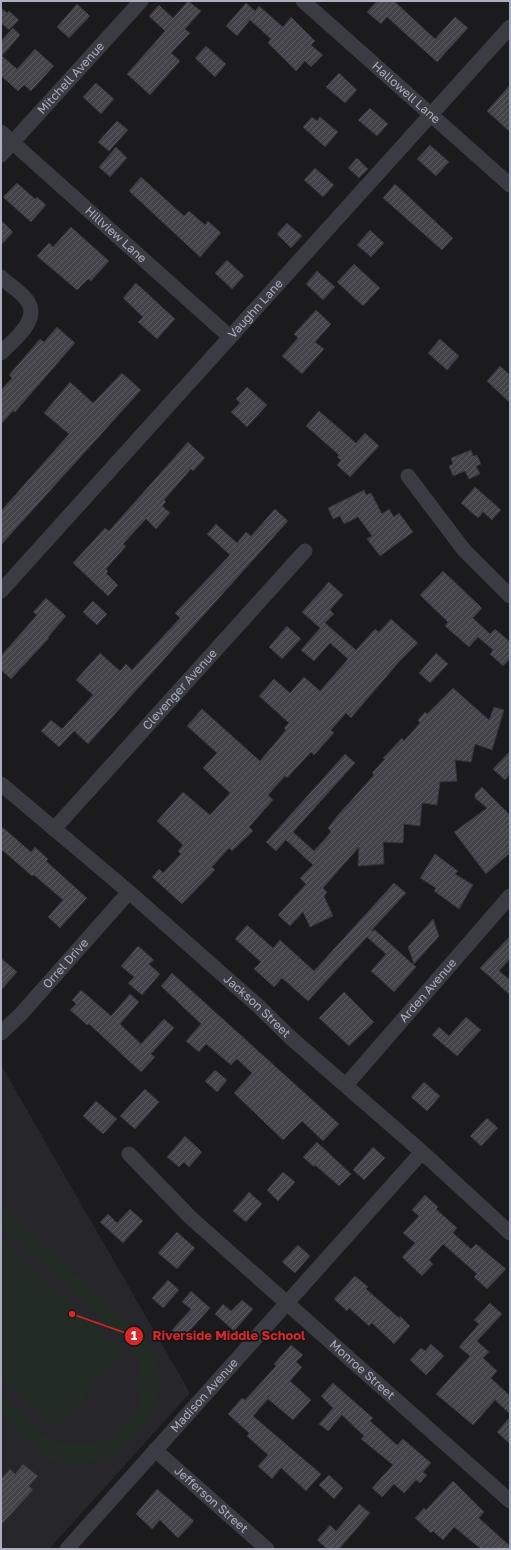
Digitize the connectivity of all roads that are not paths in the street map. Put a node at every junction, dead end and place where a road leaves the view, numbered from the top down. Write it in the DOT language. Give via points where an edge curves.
graph roads {
  1 [pos="141,1"];
  2 [pos="303,1"];
  3 [pos="510,27"];
  4 [pos="432,115"];
  5 [pos="1,132"];
  6 [pos="12,142"];
  7 [pos="1,155"];
  8 [pos="510,185"];
  9 [pos="1,277"];
  10 [pos="230,337"];
  11 [pos="1,353"];
  12 [pos="408,476"];
  13 [pos="305,550"];
  14 [pos="508,590"];
  15 [pos="1,591"];
  16 [pos="1,784"];
  17 [pos="54,829"];
  18 [pos="129,892"];
  19 [pos="510,896"];
  20 [pos="1,1033"];
  21 [pos="346,1085"];
  22 [pos="422,1152"];
  23 [pos="129,1154"];
  24 [pos="510,1233"];
  25 [pos="286,1303"];
  26 [pos="155,1450"];
  27 [pos="510,1501"];
  28 [pos="67,1549"];
  29 [pos="267,1549"];
  1 -- 6 [label="street, Mitchell Avenue"];
  2 -- 4 [label="street, Hallowell Lane"];
  3 -- 4 [label="street, Vaughn Lane"];
  4 -- 8 [label="street, Hallowell Lane"];
  4 -- 10 [label="street, Vaughn Lane"];
  5 -- 6 [label="street, Hillview Lane"];
  6 -- 7 [label="street, Mitchell Avenue"];
  6 -- 10 [label="street, Hillview Lane"];
  9 -- 11 [label="street" via="28,302 31,317 27,325"];
  10 -- 15 [label="street, Vaughn Lane"];
  12 -- 14 [label="street" via="464,550"];
  13 -- 17 [label="street, Clevenger Avenue"];
  16 -- 17 [label="street, Jackson Street"];
  17 -- 18 [label="street, Jackson Street"];
  18 -- 20 [label="street, Orrel Drive"];
  18 -- 21 [label="street, Jackson Street"];
  19 -- 21 [label="street, Arden Avenue"];
  21 -- 22 [label="street, Jackson Street"];
  22 -- 24 [label="street, Jackson Street"];
  22 -- 25 [label="street, Madison Avenue"];
  23 -- 25 [label="street, Monroe Street" via="191,1218"];
  25 -- 26 [label="street, Madison Avenue"];
  25 -- 27 [label="street, Monroe Street"];
  26 -- 28 [label="street, Madison Avenue"];
  26 -- 29 [label="street, Jefferson Street"];
}
